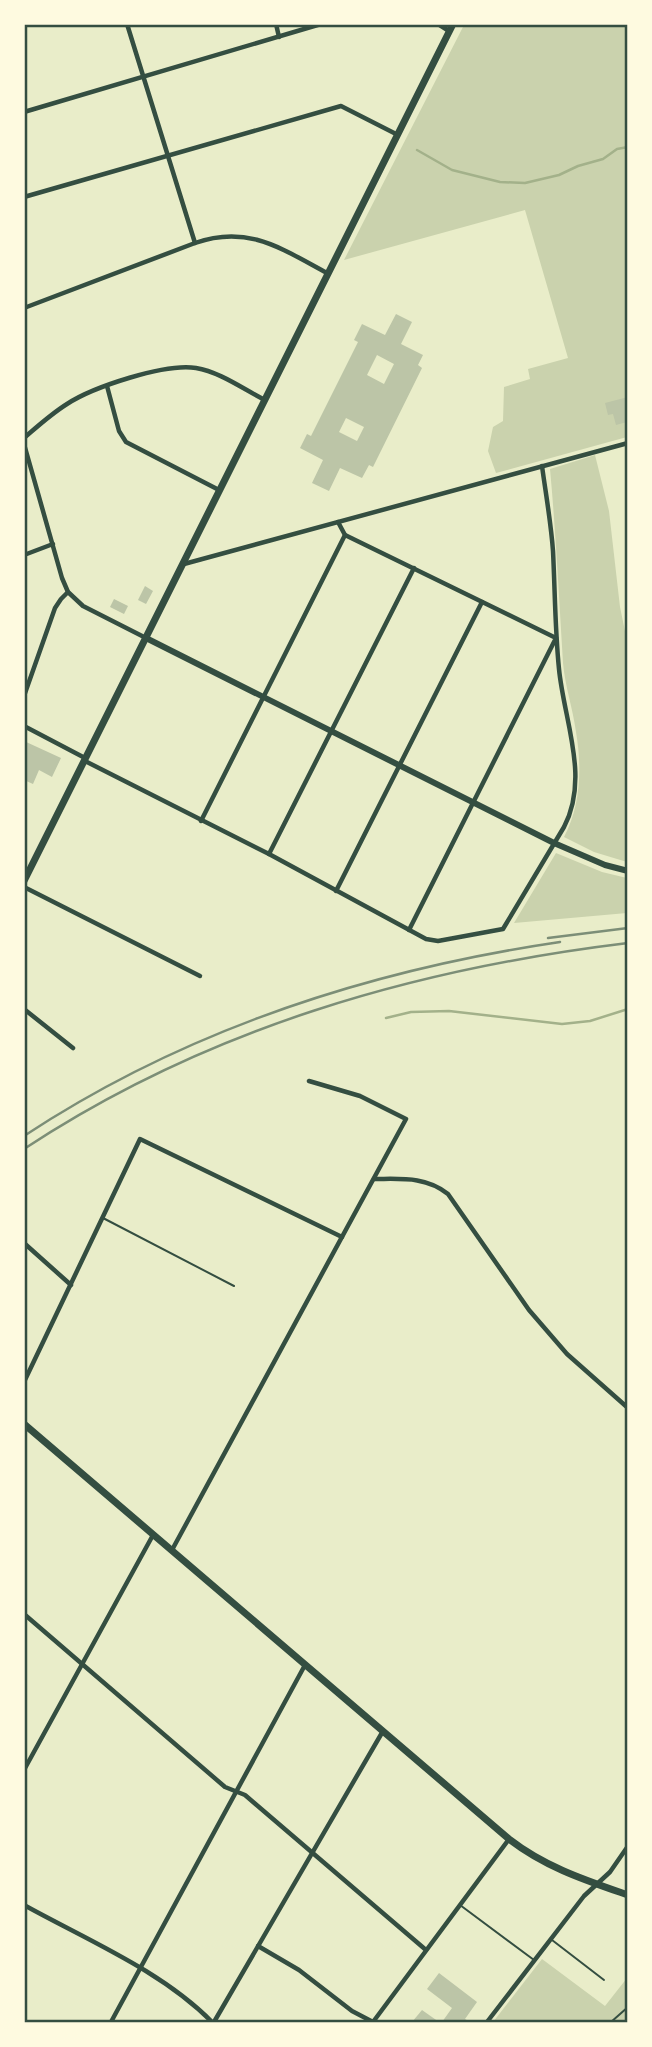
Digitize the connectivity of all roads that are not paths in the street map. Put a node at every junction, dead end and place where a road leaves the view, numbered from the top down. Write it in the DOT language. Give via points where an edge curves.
graph roads {
  1 [pos="127,24"];
  2 [pos="276,24"];
  3 [pos="321,24"];
  4 [pos="438,24"];
  5 [pos="452,28"];
  6 [pos="279,37"];
  7 [pos="143,77"];
  8 [pos="24,112"];
  9 [pos="398,136"];
  10 [pos="168,156"];
  11 [pos="24,197"];
  12 [pos="195,243"];
  13 [pos="329,274"];
  14 [pos="24,308"];
  15 [pos="107,386"];
  16 [pos="265,400"];
  17 [pos="24,441"];
  18 [pos="628,443"];
  19 [pos="542,466"];
  20 [pos="220,491"];
  21 [pos="338,522"];
  22 [pos="345,535"];
  23 [pos="54,544"];
  24 [pos="24,555"];
  25 [pos="183,564"];
  26 [pos="414,568"];
  27 [pos="68,592"];
  28 [pos="482,602"];
  29 [pos="146,638"];
  30 [pos="556,638"];
  31 [pos="24,696"];
  32 [pos="263,697"];
  33 [pos="24,726"];
  34 [pos="331,731"];
  35 [pos="85,760"];
  36 [pos="400,766"];
  37 [pos="473,803"];
  38 [pos="201,821"];
  39 [pos="554,843"];
  40 [pos="269,854"];
  41 [pos="628,871"];
  42 [pos="24,884"];
  43 [pos="336,891"];
  44 [pos="409,930"];
  45 [pos="200,976"];
  46 [pos="24,1009"];
  47 [pos="74,1048"];
  48 [pos="309,1082"];
  49 [pos="374,1179"];
  50 [pos="102,1218"];
  51 [pos="342,1237"];
  52 [pos="24,1243"];
  53 [pos="71,1285"];
  54 [pos="234,1286"];
  55 [pos="24,1381"];
  56 [pos="628,1408"];
  57 [pos="24,1424"];
  58 [pos="153,1534"];
  59 [pos="172,1550"];
  60 [pos="24,1614"];
  61 [pos="83,1664"];
  62 [pos="305,1664"];
  63 [pos="383,1731"];
  64 [pos="24,1770"];
  65 [pos="236,1791"];
  66 [pos="509,1839"];
  67 [pos="628,1846"];
  68 [pos="313,1852"];
  69 [pos="598,1885"];
  70 [pos="628,1895"];
  71 [pos="24,1905"];
  72 [pos="460,1905"];
  73 [pos="552,1939"];
  74 [pos="258,1946"];
  75 [pos="426,1950"];
  76 [pos="535,1961"];
  77 [pos="140,1969"];
  78 [pos="604,1980"];
  79 [pos="111,2022"];
  80 [pos="213,2022"];
  81 [pos="373,2022"];
  82 [pos="487,2022"];
  1 -- 7 [label="street"];
  2 -- 6 [label="street"];
  3 -- 6 [label="street"];
  4 -- 5 [label="street"];
  5 -- 9 [label="main road"];
  6 -- 7 [label="street"];
  7 -- 8 [label="street"];
  7 -- 10 [label="street"];
  9 -- 10 [label="street" via="341,106"];
  9 -- 13 [label="main road"];
  10 -- 11 [label="street"];
  10 -- 12 [label="street"];
  12 -- 13 [label="street" via="223,235 250,237 276,245"];
  12 -- 14 [label="street"];
  13 -- 16 [label="main road"];
  15 -- 16 [label="street" via="181,367 208,372"];
  15 -- 17 [label="street" via="66,404"];
  15 -- 20 [label="street" via="126,442"];
  16 -- 20 [label="main road"];
  17 -- 23 [label="street"];
  18 -- 19 [label="street"];
  19 -- 21 [label="street"];
  19 -- 30 [label="street" via="553,549"];
  20 -- 25 [label="main road"];
  21 -- 22 [label="street"];
  21 -- 25 [label="street"];
  22 -- 26 [label="street"];
  22 -- 32 [label="street"];
  23 -- 24 [label="street"];
  23 -- 27 [label="street"];
  25 -- 29 [label="main road"];
  26 -- 28 [label="street"];
  26 -- 34 [label="street"];
  27 -- 29 [label="street" via="83,606"];
  27 -- 31 [label="street" via="55,608"];
  28 -- 30 [label="street"];
  28 -- 36 [label="street"];
  29 -- 32 [label="main road"];
  29 -- 35 [label="main road"];
  30 -- 37 [label="street"];
  30 -- 39 [label="street" via="573,747 575,793 570,816"];
  32 -- 34 [label="main road"];
  32 -- 38 [label="street"];
  33 -- 35 [label="street"];
  34 -- 36 [label="main road"];
  34 -- 40 [label="street"];
  35 -- 38 [label="street"];
  35 -- 42 [label="main road"];
  36 -- 37 [label="main road"];
  36 -- 43 [label="street"];
  37 -- 39 [label="main road"];
  37 -- 44 [label="street"];
  38 -- 40 [label="street"];
  39 -- 41 [label="main road"];
  39 -- 44 [label="street" via="503,929 433,941"];
  40 -- 43 [label="street"];
  42 -- 45 [label="street"];
  43 -- 44 [label="street"];
  46 -- 47 [label="street"];
  48 -- 49 [label="street" via="360,1096 406,1119"];
  49 -- 51 [label="street"];
  49 -- 56 [label="street" via="423,1180 448,1194 529,1310 568,1354"];
  50 -- 51 [label="street" via="140,1139"];
  50 -- 53 [label="street"];
  50 -- 54 [label="lane"];
  51 -- 59 [label="street"];
  52 -- 53 [label="street"];
  53 -- 55 [label="street"];
  57 -- 58 [label="main road"];
  58 -- 59 [label="main road"];
  58 -- 61 [label="street"];
  59 -- 62 [label="main road"];
  60 -- 61 [label="street"];
  61 -- 64 [label="street"];
  61 -- 65 [label="street" via="225,1787"];
  62 -- 63 [label="main road"];
  62 -- 65 [label="street"];
  63 -- 66 [label="main road"];
  63 -- 68 [label="street"];
  65 -- 68 [label="street"];
  65 -- 77 [label="street"];
  66 -- 69 [label="main road" via="556,1869"];
  66 -- 72 [label="street"];
  67 -- 69 [label="street"];
  68 -- 74 [label="street"];
  68 -- 75 [label="street"];
  69 -- 70 [label="main road"];
  69 -- 73 [label="street" via="584,1896"];
  71 -- 77 [label="street"];
  72 -- 75 [label="street"];
  72 -- 76 [label="lane"];
  73 -- 76 [label="street"];
  73 -- 78 [label="lane"];
  74 -- 80 [label="street"];
  74 -- 81 [label="street"];
  75 -- 81 [label="street"];
  76 -- 82 [label="street"];
  77 -- 79 [label="street"];
  77 -- 80 [label="street" via="191,2000"];
}
